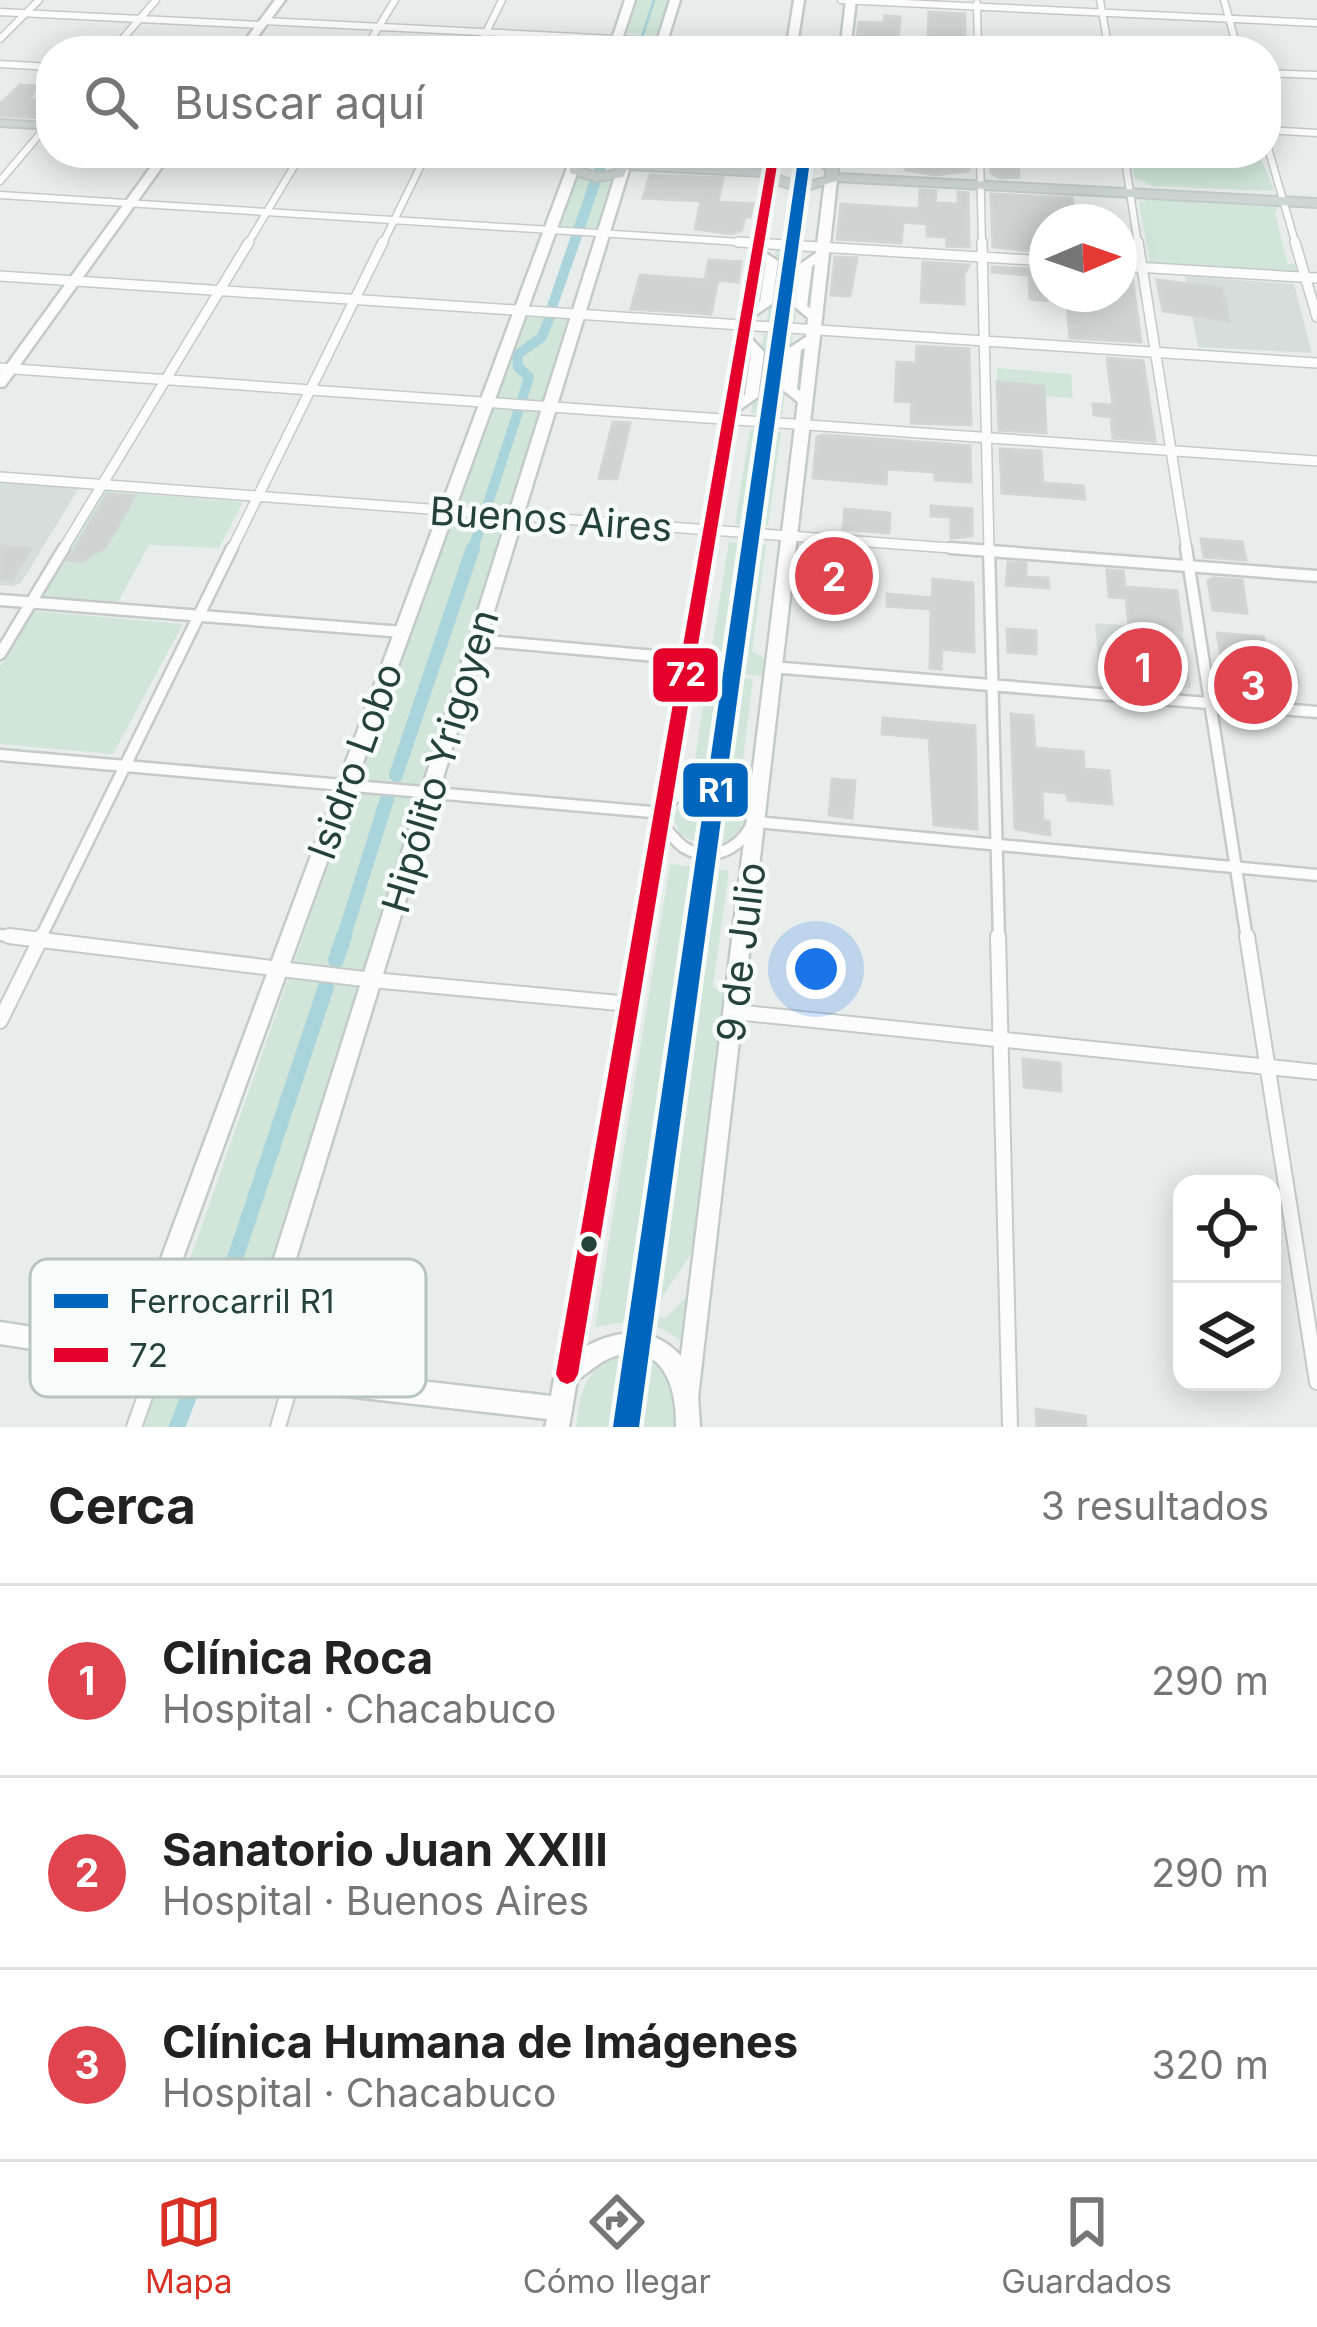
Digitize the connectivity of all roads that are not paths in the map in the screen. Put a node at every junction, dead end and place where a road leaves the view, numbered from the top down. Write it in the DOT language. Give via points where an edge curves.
graph roads {
  1 [pos="39,0"];
  2 [pos="156,0"];
  3 [pos="280,0"];
  4 [pos="395,0"];
  5 [pos="502,0"];
  6 [pos="630,0"];
  7 [pos="675,0"];
  8 [pos="799,0"];
  9 [pos="841,0"];
  10 [pos="851,0"];
  11 [pos="1100,0"];
  12 [pos="1224,0"];
  13 [pos="977,3"];
  14 [pos="0,12"];
  15 [pos="26,13"];
  16 [pos="1102,13"];
  17 [pos="139,19"];
  18 [pos="1229,19"];
  19 [pos="263,23"];
  20 [pos="1317,23"];
  21 [pos="378,27"];
  22 [pos="486,32"];
  23 [pos="125,36"];
  24 [pos="253,36"];
  25 [pos="373,36"];
  26 [pos="484,36"];
  27 [pos="526,36"];
  28 [pos="618,36"];
  29 [pos="664,36"];
  30 [pos="793,36"];
  31 [pos="848,36"];
  32 [pos="978,36"];
  33 [pos="1106,36"];
  34 [pos="1234,36"];
  35 [pos="0,39"];
  36 [pos="0,64"];
  37 [pos="36,66"];
  38 [pos="1281,74"];
  39 [pos="1317,75"];
  40 [pos="0,125"];
  41 [pos="36,126"];
  42 [pos="1281,131"];
  43 [pos="1317,133"];
  44 [pos="36,141"];
  45 [pos="156,168"];
  46 [pos="293,168"];
  47 [pos="419,168"];
  48 [pos="573,168"];
  49 [pos="586,168"];
  50 [pos="614,168"];
  51 [pos="624,168"];
  52 [pos="772,168"];
  53 [pos="773,168"];
  54 [pos="828,168"];
  55 [pos="833,168"];
  56 [pos="981,168"];
  57 [pos="1126,168"];
  58 [pos="1274,168"];
  59 [pos="832,174"];
  60 [pos="0,181"];
  61 [pos="981,181"];
  62 [pos="1130,189"];
  63 [pos="0,195"];
  64 [pos="1283,199"];
  65 [pos="1317,201"];
  66 [pos="130,204"];
  67 [pos="266,212"];
  68 [pos="393,220"];
  69 [pos="550,230"];
  70 [pos="604,234"];
  71 [pos="759,249"];
  72 [pos="823,251"];
  73 [pos="983,257"];
  74 [pos="1029,260"];
  75 [pos="1137,267"];
  76 [pos="1141,267"];
  77 [pos="0,276"];
  78 [pos="1305,277"];
  79 [pos="1317,278"];
  80 [pos="74,281"];
  81 [pos="220,290"];
  82 [pos="355,298"];
  83 [pos="520,310"];
  84 [pos="579,314"];
  85 [pos="1317,317"];
  86 [pos="747,326"];
  87 [pos="814,328"];
  88 [pos="985,341"];
  89 [pos="1154,352"];
  90 [pos="1317,363"];
  91 [pos="5,368"];
  92 [pos="166,380"];
  93 [pos="0,383"];
  94 [pos="310,390"];
  95 [pos="487,403"];
  96 [pos="550,408"];
  97 [pos="731,415"];
  98 [pos="803,426"];
  99 [pos="987,440"];
  100 [pos="1170,450"];
  101 [pos="1317,461"];
  102 [pos="0,477"];
  103 [pos="101,486"];
  104 [pos="257,498"];
  105 [pos="447,512"];
  106 [pos="516,517"];
  107 [pos="711,531"];
  108 [pos="790,538"];
  109 [pos="990,553"];
  110 [pos="1188,566"];
  111 [pos="1317,576"];
  112 [pos="0,600"];
  113 [pos="31,603"];
  114 [pos="199,616"];
  115 [pos="403,632"];
  116 [pos="477,640"];
  117 [pos="0,654"];
  118 [pos="689,659"];
  119 [pos="771,667"];
  120 [pos="993,685"];
  121 [pos="1209,702"];
  122 [pos="1317,712"];
  123 [pos="0,755"];
  124 [pos="125,767"];
  125 [pos="345,788"];
  126 [pos="433,792"];
  127 [pos="663,813"];
  128 [pos="756,822"];
  129 [pos="997,847"];
  130 [pos="1235,867"];
  131 [pos="1317,875"];
  132 [pos="0,935"];
  133 [pos="40,939"];
  134 [pos="280,967"];
  135 [pos="372,980"];
  136 [pos="630,1004"];
  137 [pos="735,1012"];
  138 [pos="0,1021"];
  139 [pos="1001,1040"];
  140 [pos="1267,1067"];
  141 [pos="1317,1072"];
  142 [pos="181,1259"];
  143 [pos="285,1259"];
  144 [pos="0,1333"];
  145 [pos="30,1337"];
  146 [pos="567,1374"];
  147 [pos="1317,1382"];
  148 [pos="688,1393"];
  149 [pos="140,1397"];
  150 [pos="287,1397"];
  151 [pos="415,1397"];
  152 [pos="559,1418"];
  153 [pos="134,1427"];
  154 [pos="278,1427"];
  155 [pos="690,1427"];
  156 [pos="1010,1427"];
  1 -- 15 [label="street"];
  2 -- 17 [label="street"];
  3 -- 19 [label="main road"];
  4 -- 21 [label="street"];
  5 -- 22 [label="street"];
  6 -- 28 [label="main road"];
  7 -- 29 [label="main road"];
  8 -- 30 [label="main road"];
  9 -- 10 [label="street"];
  10 -- 13 [label="street"];
  10 -- 31 [label="main road"];
  11 -- 16 [label="street"];
  12 -- 18 [label="street"];
  13 -- 16 [label="street"];
  13 -- 32 [label="street"];
  14 -- 15 [label="street"];
  15 -- 17 [label="street"];
  15 -- 35 [label="street"];
  16 -- 18 [label="street"];
  16 -- 33 [label="street"];
  17 -- 19 [label="street"];
  17 -- 23 [label="street"];
  18 -- 20 [label="street"];
  18 -- 34 [label="street"];
  19 -- 21 [label="street"];
  19 -- 24 [label="main road"];
  21 -- 22 [label="street"];
  21 -- 25 [label="street"];
  22 -- 26 [label="street"];
  22 -- 27 [label="street"];
  36 -- 37 [label="street"];
  38 -- 39 [label="street"];
  40 -- 41 [label="main road"];
  42 -- 43 [label="street"];
  44 -- 60 [label="street"];
  45 -- 66 [label="main road"];
  46 -- 67 [label="street"];
  47 -- 68 [label="street"];
  48 -- 69 [label="main road, Isidro Lobo"];
  49 -- 50 [label="main road" via="596,177"];
  51 -- 70 [label="main road, Hipólito Yrigoyen"];
  52 -- 71 [label="main road"];
  53 -- 59 [label="main road" via="800,188"];
  54 -- 59 [label="main road"];
  55 -- 59 [label="main road, 9 de Julio"];
  56 -- 61 [label="street"];
  57 -- 62 [label="street"];
  58 -- 64 [label="street"];
  59 -- 61 [label="main road"];
  59 -- 72 [label="main road, 9 de Julio"];
  61 -- 62 [label="main road"];
  61 -- 73 [label="street"];
  62 -- 64 [label="main road"];
  62 -- 76 [label="street"];
  63 -- 66 [label="street"];
  64 -- 65 [label="main road"];
  64 -- 78 [label="street"];
  66 -- 67 [label="street"];
  66 -- 80 [label="main road"];
  67 -- 68 [label="street"];
  67 -- 81 [label="street"];
  68 -- 69 [label="street"];
  68 -- 82 [label="street"];
  69 -- 70 [label="street"];
  69 -- 83 [label="main road, Isidro Lobo"];
  70 -- 71 [label="street"];
  70 -- 84 [label="main road, Hipólito Yrigoyen"];
  71 -- 72 [label="street"];
  71 -- 86 [label="main road" via="772,261 766,304"];
  72 -- 73 [label="street"];
  72 -- 87 [label="main road, 9 de Julio"];
  73 -- 74 [label="street"];
  73 -- 88 [label="street"];
  75 -- 76 [label="street"];
  76 -- 78 [label="street"];
  76 -- 89 [label="street"];
  77 -- 80 [label="street"];
  78 -- 79 [label="street"];
  78 -- 85 [label="street"];
  80 -- 81 [label="street"];
  80 -- 91 [label="main road"];
  81 -- 82 [label="street"];
  81 -- 92 [label="street"];
  82 -- 83 [label="street"];
  82 -- 94 [label="street"];
  83 -- 84 [label="street"];
  83 -- 95 [label="main road, Isidro Lobo"];
  84 -- 86 [label="street"];
  84 -- 96 [label="main road, Hipólito Yrigoyen"];
  86 -- 87 [label="street"];
  86 -- 97 [label="main road" via="758,352 751,397"];
  87 -- 88 [label="street"];
  87 -- 98 [label="main road, 9 de Julio"];
  88 -- 89 [label="street"];
  88 -- 99 [label="street"];
  89 -- 90 [label="street"];
  89 -- 100 [label="street"];
  91 -- 92 [label="street"];
  91 -- 93 [label="main road"];
  92 -- 94 [label="street"];
  92 -- 103 [label="street"];
  94 -- 95 [label="street"];
  94 -- 104 [label="street"];
  95 -- 96 [label="street"];
  95 -- 105 [label="main road, Isidro Lobo"];
  96 -- 97 [label="street"];
  96 -- 106 [label="main road, Hipólito Yrigoyen"];
  97 -- 98 [label="street"];
  97 -- 107 [label="main road"];
  98 -- 99 [label="street"];
  98 -- 108 [label="main road, 9 de Julio"];
  99 -- 100 [label="street"];
  99 -- 109 [label="street"];
  100 -- 101 [label="street"];
  100 -- 110 [label="street"];
  102 -- 103 [label="street, Buenos Aires"];
  103 -- 104 [label="street, Buenos Aires"];
  103 -- 113 [label="street"];
  104 -- 105 [label="street, Buenos Aires"];
  104 -- 114 [label="street"];
  105 -- 106 [label="street, Buenos Aires"];
  105 -- 115 [label="main road, Isidro Lobo"];
  106 -- 107 [label="street, Buenos Aires"];
  106 -- 116 [label="main road, Hipólito Yrigoyen"];
  107 -- 108 [label="street, Buenos Aires"];
  107 -- 118 [label="main road"];
  108 -- 109 [label="street, Buenos Aires"];
  108 -- 119 [label="main road, 9 de Julio"];
  109 -- 110 [label="street, Buenos Aires"];
  109 -- 120 [label="street"];
  110 -- 111 [label="street, Buenos Aires"];
  110 -- 121 [label="street"];
  112 -- 113 [label="street"];
  113 -- 114 [label="street"];
  113 -- 117 [label="street"];
  114 -- 115 [label="street"];
  114 -- 124 [label="street"];
  115 -- 125 [label="main road, Isidro Lobo"];
  116 -- 118 [label="street"];
  116 -- 126 [label="main road, Hipólito Yrigoyen"];
  118 -- 127 [label="main road"];
  119 -- 120 [label="street"];
  119 -- 128 [label="main road, 9 de Julio"];
  120 -- 121 [label="street"];
  120 -- 129 [label="street"];
  121 -- 122 [label="street"];
  121 -- 130 [label="street"];
  123 -- 124 [label="street"];
  124 -- 125 [label="street"];
  124 -- 133 [label="street"];
  125 -- 126 [label="street"];
  125 -- 134 [label="main road, Isidro Lobo"];
  126 -- 127 [label="street"];
  126 -- 135 [label="main road, Hipólito Yrigoyen"];
  127 -- 128 [label="street" via="677,792 716,784 749,800"];
  127 -- 128 [label="street" via="673,839 706,853 744,842"];
  127 -- 136 [label="main road"];
  128 -- 129 [label="street"];
  128 -- 137 [label="main road, 9 de Julio"];
  129 -- 130 [label="street"];
  129 -- 139 [label="street"];
  130 -- 131 [label="street"];
  130 -- 140 [label="street"];
  132 -- 133 [label="street"];
  133 -- 134 [label="street"];
  133 -- 138 [label="street"];
  134 -- 135 [label="street"];
  134 -- 142 [label="main road, Isidro Lobo"];
  135 -- 136 [label="street"];
  135 -- 143 [label="main road, Hipólito Yrigoyen"];
  136 -- 146 [label="main road"];
  137 -- 139 [label="street"];
  137 -- 148 [label="main road, 9 de Julio"];
  139 -- 140 [label="street"];
  139 -- 156 [label="street"];
  140 -- 141 [label="street"];
  140 -- 147 [label="street"];
  144 -- 145 [label="main road"];
  146 -- 148 [label="main road" via="606,1348 639,1341 663,1350"];
  146 -- 152 [label="main road"];
  148 -- 155 [label="main road, 9 de Julio"];
  149 -- 153 [label="street"];
  150 -- 154 [label="street"];
  151 -- 152 [label="main road"];
}
